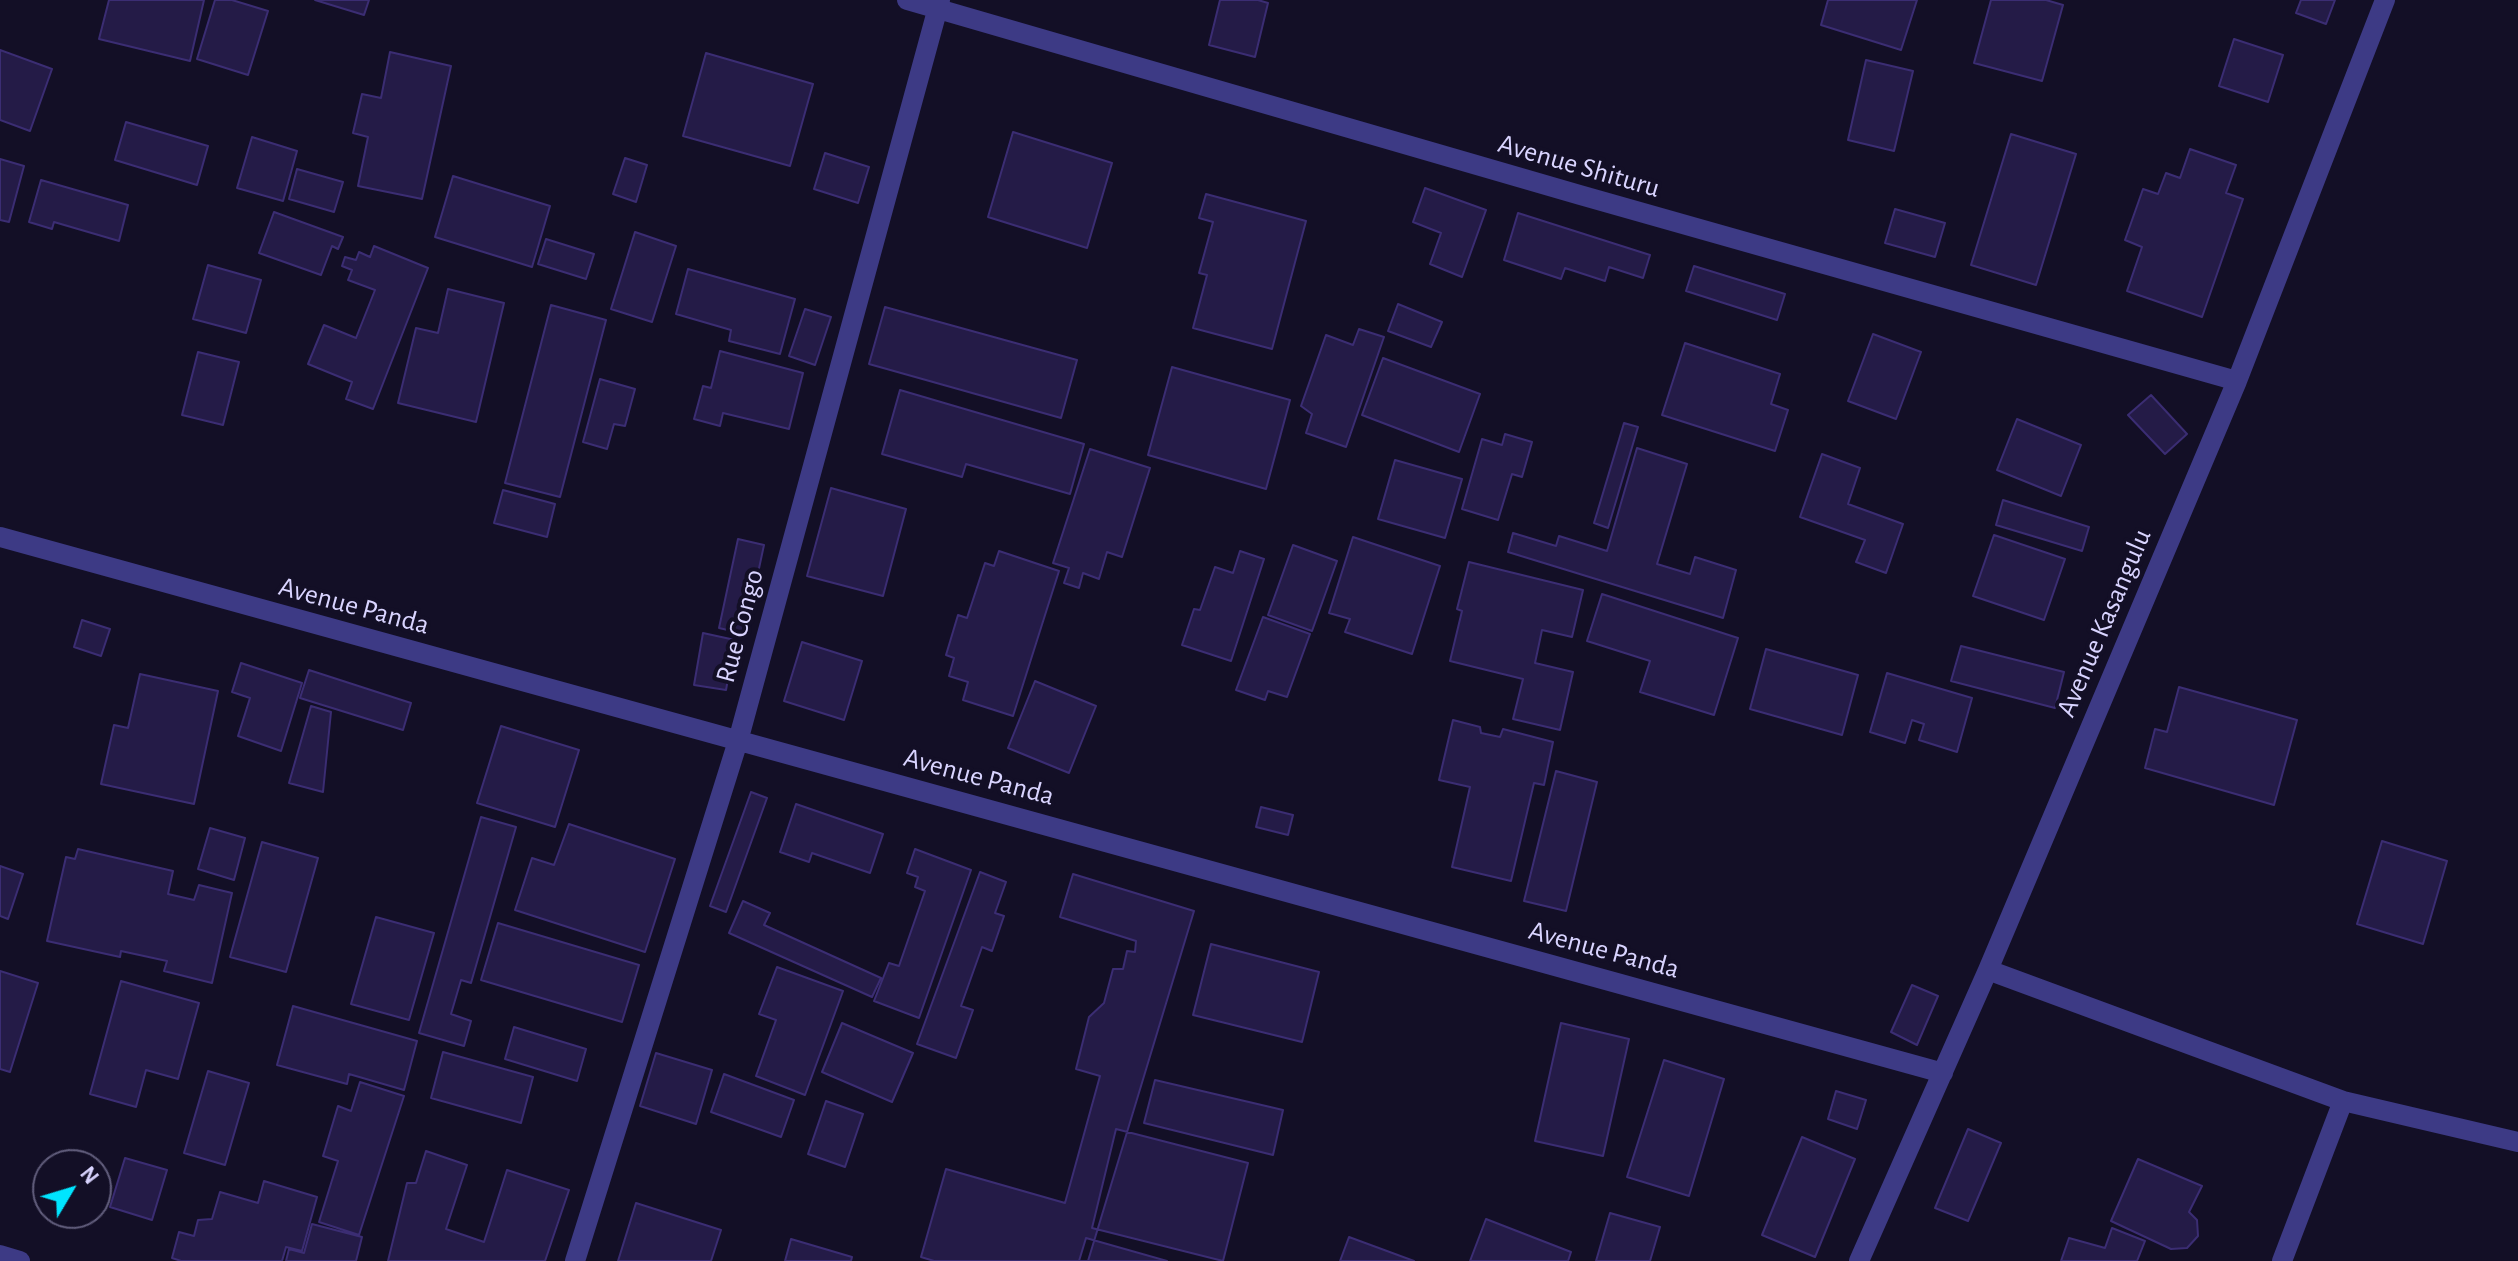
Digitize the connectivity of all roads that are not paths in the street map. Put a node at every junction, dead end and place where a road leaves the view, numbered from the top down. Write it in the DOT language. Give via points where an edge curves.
graph roads {
  1 [pos="907,0"];
  2 [pos="2385,0"];
  3 [pos="939,4"];
  4 [pos="2237,381"];
  5 [pos="0,537"];
  6 [pos="738,741"];
  7 [pos="1988,970"];
  8 [pos="1943,1073"];
  9 [pos="2343,1101"];
  10 [pos="2518,1142"];
  11 [pos="0,1255"];
  12 [pos="20,1261"];
  13 [pos="575,1261"];
  14 [pos="1859,1261"];
  15 [pos="2282,1261"];
  1 -- 3 [label="street, Avenue Shituru"];
  2 -- 4 [label="street, Avenue Kasangulu"];
  3 -- 4 [label="street, Avenue Shituru" via="1610,204"];
  3 -- 6 [label="street, Rue Congo"];
  4 -- 7 [label="street, Avenue Kasangulu"];
  5 -- 6 [label="street, Avenue Panda"];
  6 -- 8 [label="street, Avenue Panda"];
  6 -- 13 [label="street, Rue Congo"];
  7 -- 8 [label="street, Avenue Kasangulu"];
  7 -- 9 [label="street"];
  8 -- 14 [label="street, Avenue Kasangulu"];
  9 -- 10 [label="street"];
  9 -- 15 [label="street"];
  11 -- 12 [label="street"];
}
